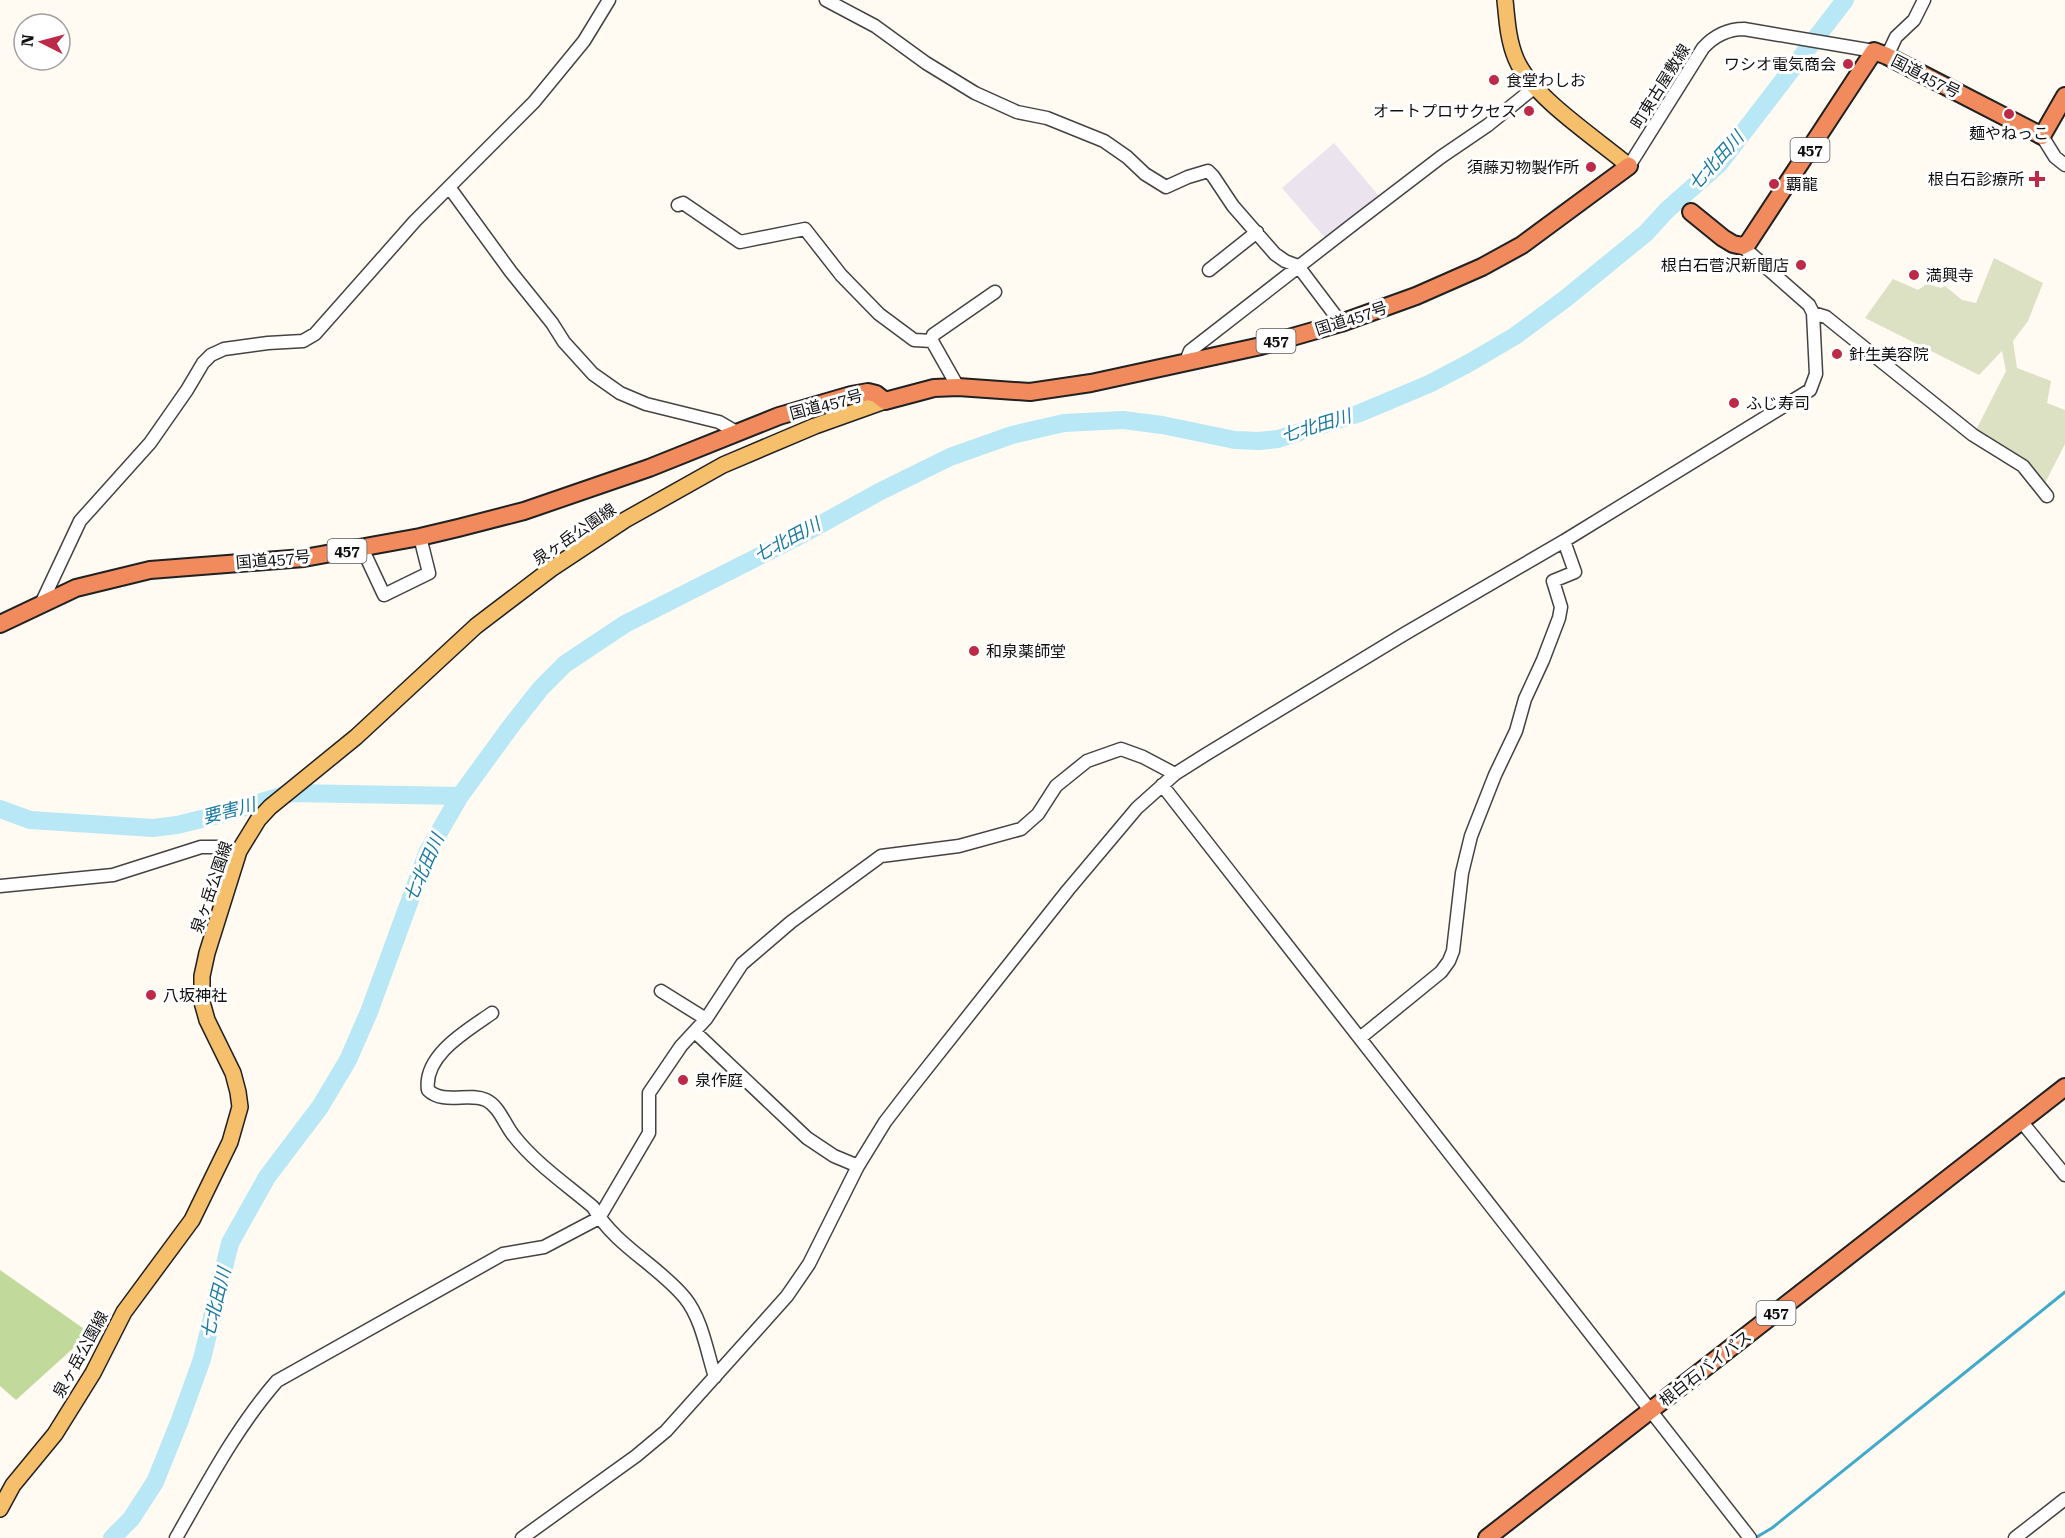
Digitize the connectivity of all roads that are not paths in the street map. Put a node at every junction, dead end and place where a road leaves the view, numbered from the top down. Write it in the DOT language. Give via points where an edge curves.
graph roads {
  1 [pos="609,0"];
  2 [pos="826,0"];
  3 [pos="1505,0"];
  4 [pos="1924,0"];
  5 [pos="1881,53"];
  6 [pos="1535,87"];
  7 [pos="2065,96"];
  8 [pos="2042,136"];
  9 [pos="2065,165"];
  10 [pos="1629,166"];
  11 [pos="449,187"];
  12 [pos="678,205"];
  13 [pos="1691,212"];
  14 [pos="1257,232"];
  15 [pos="1742,246"];
  16 [pos="1298,266"];
  17 [pos="1209,270"];
  18 [pos="994,292"];
  19 [pos="1813,313"];
  20 [pos="1341,322"];
  21 [pos="932,341"];
  22 [pos="1186,361"];
  23 [pos="958,387"];
  24 [pos="885,401"];
  25 [pos="738,433"];
  26 [pos="2047,496"];
  27 [pos="420,537"];
  28 [pos="1564,541"];
  29 [pos="362,548"];
  30 [pos="41,604"];
  31 [pos="0,624"];
  32 [pos="1175,774"];
  33 [pos="1162,785"];
  34 [pos="239,851"];
  35 [pos="0,886"];
  36 [pos="661,991"];
  37 [pos="492,1013"];
  38 [pos="706,1019"];
  39 [pos="695,1032"];
  40 [pos="1360,1038"];
  41 [pos="2065,1087"];
  42 [pos="2021,1121"];
  43 [pos="858,1166"];
  44 [pos="2065,1175"];
  45 [pos="599,1218"];
  46 [pos="715,1377"];
  47 [pos="1650,1411"];
  48 [pos="2065,1499"];
  49 [pos="0,1509"];
  50 [pos="1747,1534"];
  51 [pos="176,1538"];
  52 [pos="522,1538"];
  53 [pos="1487,1538"];
  54 [pos="2015,1538"];
  1 -- 11 [label="street" via="584,41 546,88"];
  2 -- 14 [label="street" via="875,27 975,93 1017,112 1047,118 1104,141 1166,187 1208,171"];
  3 -- 6 [label="main road" via="1512,49"];
  4 -- 5 [label="street" via="1914,20"];
  5 -- 8 [label="highway, 国道457号"];
  5 -- 10 [label="street, 町東古屋敷線" via="1761,31 1736,29 1717,36 1709,42"];
  5 -- 15 [label="highway, 国道457号 / 457" via="1748,243"];
  6 -- 10 [label="main road"];
  6 -- 16 [label="street"];
  7 -- 8 [label="highway"];
  8 -- 9 [label="street"];
  10 -- 20 [label="highway, 国道457号 / 457" via="1522,245 1482,267 1416,296"];
  11 -- 25 [label="street" via="564,342 593,374 620,393 646,404 719,422"];
  11 -- 30 [label="street" via="315,334 303,341 224,349 202,363 150,443 80,521"];
  12 -- 21 [label="street" via="683,203 740,242 805,229 879,314 914,340"];
  13 -- 15 [label="highway" via="1723,238"];
  14 -- 16 [label="street" via="1275,254"];
  14 -- 17 [label="street"];
  15 -- 19 [label="street" via="1809,305"];
  16 -- 20 [label="street"];
  16 -- 22 [label="street" via="1190,351"];
  18 -- 21 [label="street" via="933,335"];
  19 -- 26 [label="street" via="1826,317 1956,422 2023,466"];
  19 -- 28 [label="street" via="1816,374 1810,390"];
  20 -- 22 [label="highway, 国道457号 / 457" via="1262,346"];
  21 -- 23 [label="street"];
  22 -- 23 [label="highway, 国道457号 / 457" via="1091,383 1030,392"];
  23 -- 24 [label="highway, 国道457号 / 457" via="934,388"];
  24 -- 25 [label="highway, 国道457号 / 457" via="868,392 851,395 779,416"];
  24 -- 34 [label="main road, 泉ヶ岳公園線" via="723,465 625,520 551,569 476,626 356,737 270,807"];
  25 -- 27 [label="highway, 国道457号 / 457" via="524,511"];
  27 -- 29 [label="highway, 国道457号 / 457"];
  27 -- 29 [label="street" via="429,573 384,595"];
  28 -- 32 [label="street"];
  28 -- 40 [label="street" via="1575,572 1553,581 1561,607 1559,618 1471,836 1449,961 1441,972"];
  29 -- 30 [label="highway, 国道457号 / 457" via="304,558 150,570 76,588"];
  30 -- 31 [label="highway, 国道457号 / 457"];
  32 -- 33 [label="street"];
  32 -- 38 [label="street" via="1121,749 1087,760 1056,786 1038,814 1021,830 959,846 881,856 791,922 742,964"];
  33 -- 40 [label="street"];
  33 -- 43 [label="street" via="1137,808 1068,890 885,1122"];
  34 -- 35 [label="street" via="201,847 113,875"];
  34 -- 49 [label="main road, 泉ヶ岳公園線" via="202,976 207,1020 238,1092 240,1107 230,1142 192,1220 124,1312 93,1373 55,1434 13,1485"];
  36 -- 38 [label="street"];
  37 -- 45 [label="street" via="443,1052 429,1072 428,1090 440,1096 491,1103 525,1149 593,1207"];
  38 -- 39 [label="street"];
  39 -- 43 [label="street" via="807,1138"];
  39 -- 45 [label="street" via="650,1093 649,1133"];
  40 -- 47 [label="street"];
  41 -- 42 [label="highway, 根白石バイパス / 457"];
  42 -- 44 [label="street"];
  42 -- 47 [label="highway, 根白石バイパス / 457"];
  43 -- 46 [label="street" via="795,1285"];
  45 -- 46 [label="street" via="686,1299"];
  45 -- 51 [label="street" via="544,1247 503,1254 277,1381 242,1425"];
  46 -- 52 [label="street" via="666,1431"];
  47 -- 50 [label="street"];
  47 -- 53 [label="highway, 根白石バイパス / 457"];
  48 -- 54 [label="street"];
}
